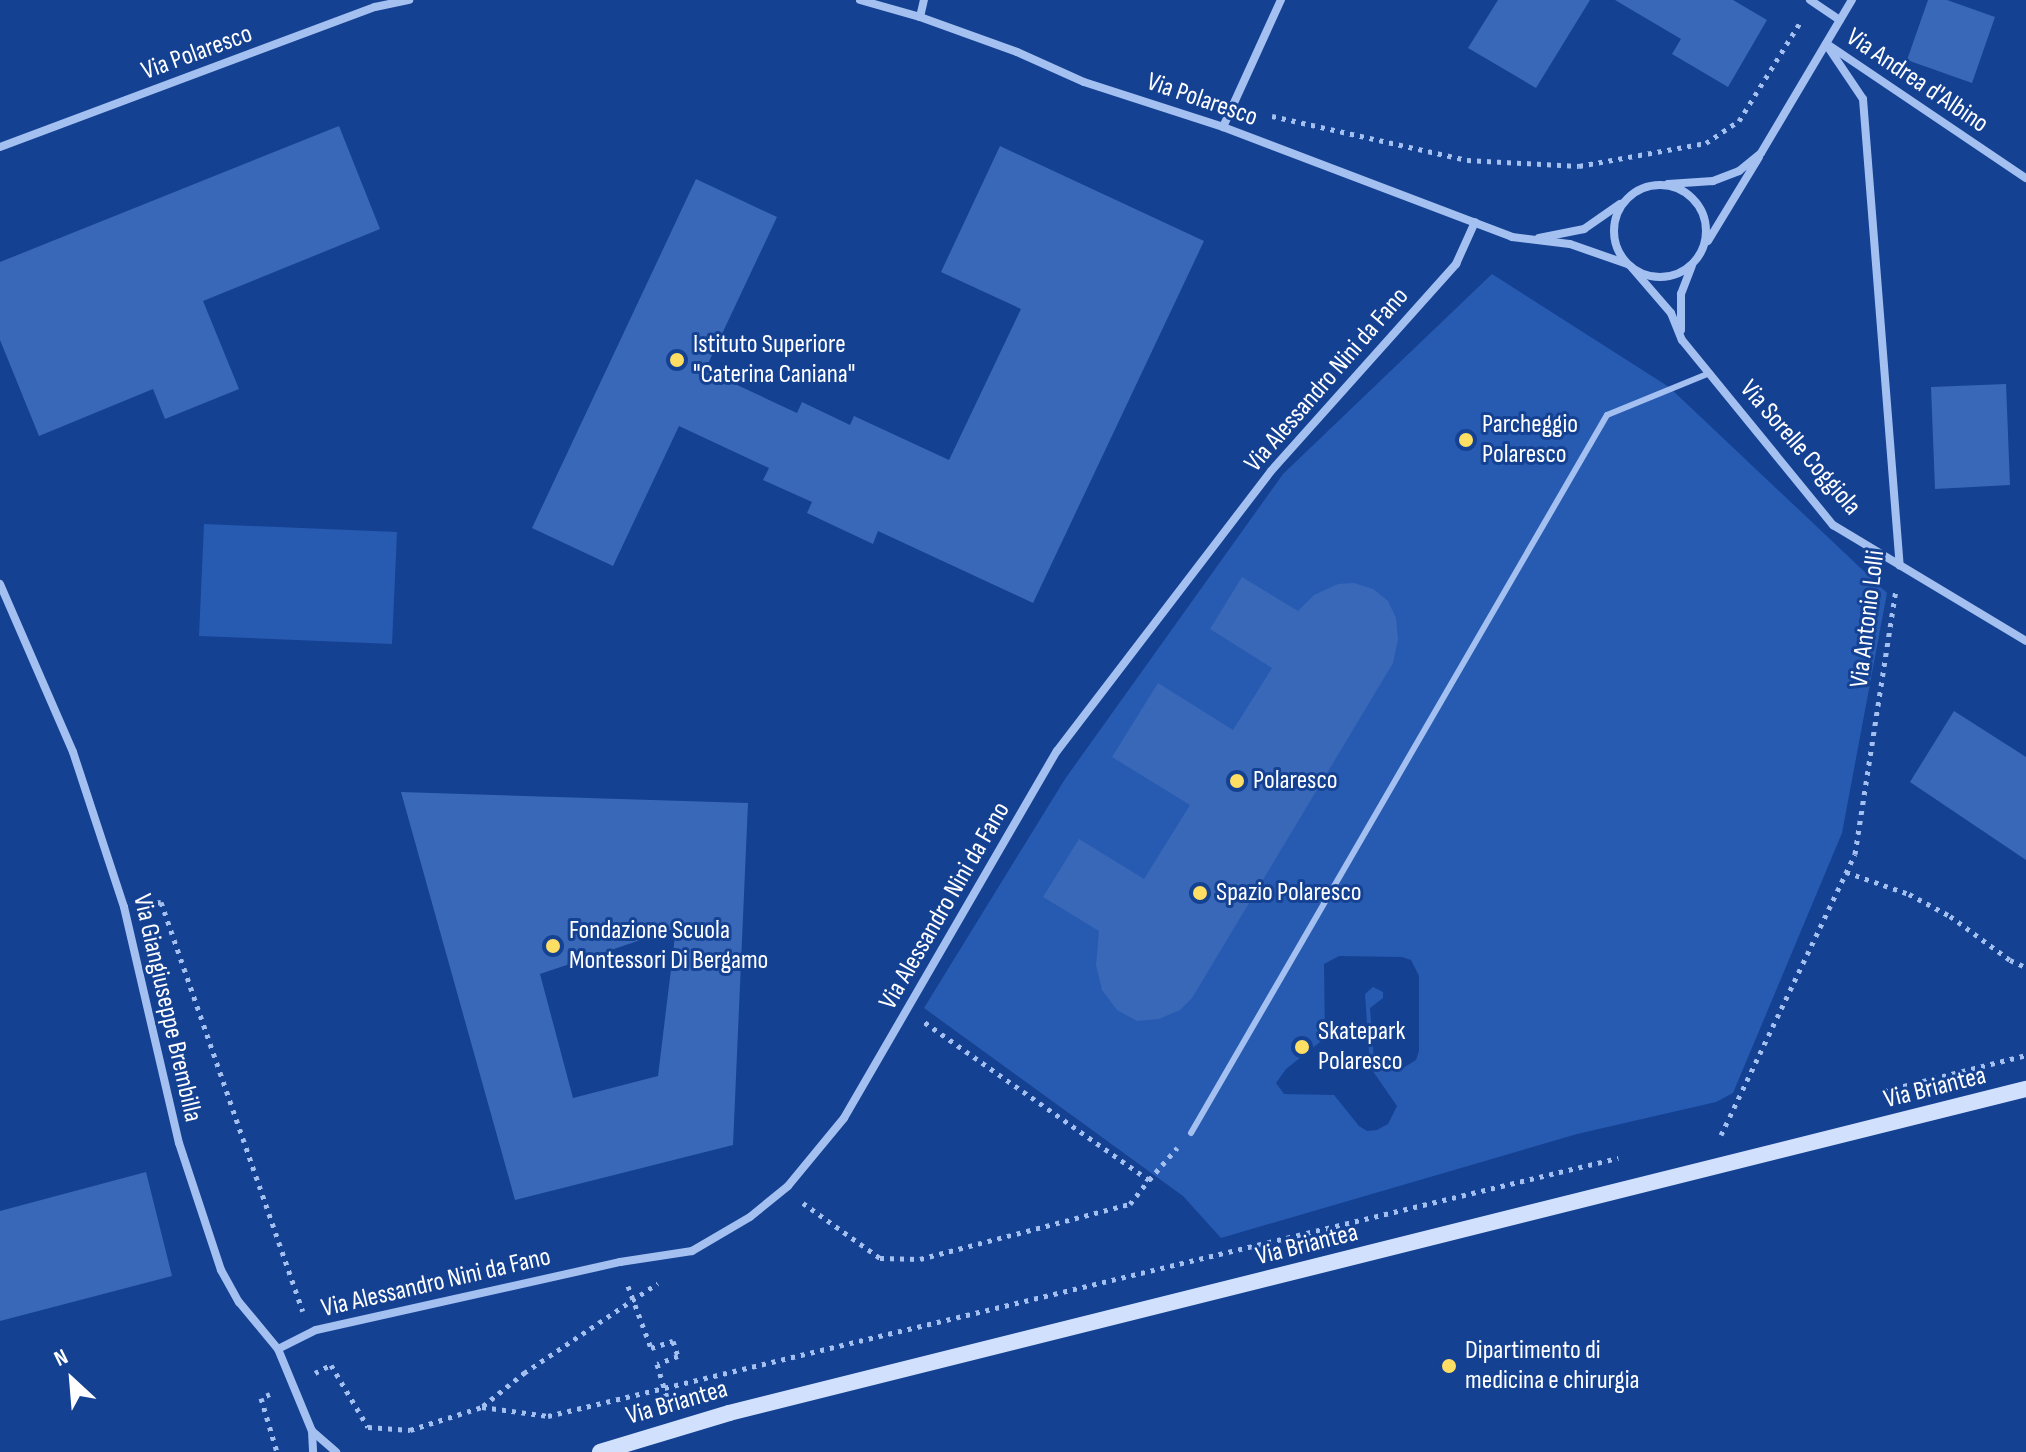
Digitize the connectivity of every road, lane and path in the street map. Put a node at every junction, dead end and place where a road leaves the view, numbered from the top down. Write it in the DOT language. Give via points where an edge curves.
graph roads {
  1 [pos="409,0"];
  2 [pos="860,0"];
  3 [pos="924,0"];
  4 [pos="1281,0"];
  5 [pos="1852,0"];
  6 [pos="1812,1"];
  7 [pos="920,17"];
  8 [pos="1840,20"];
  9 [pos="1826,44"];
  10 [pos="1234,107"];
  11 [pos="1223,127"];
  12 [pos="0,147"];
  13 [pos="1761,153"];
  14 [pos="2026,178"];
  15 [pos="1663,184"];
  16 [pos="1630,195"];
  17 [pos="1475,222"];
  18 [pos="1530,239"];
  19 [pos="1698,257"];
  20 [pos="1630,267"];
  21 [pos="1682,340"];
  22 [pos="1710,373"];
  23 [pos="1900,566"];
  24 [pos="0,584"];
  25 [pos="2026,641"];
  26 [pos="1846,872"];
  27 [pos="124,907"];
  28 [pos="2026,967"];
  29 [pos="907,1010"];
  30 [pos="2026,1055"];
  31 [pos="2026,1089"];
  32 [pos="1874,1094"];
  33 [pos="1738,1129"];
  34 [pos="1191,1133"];
  35 [pos="1722,1133"];
  36 [pos="1707,1136"];
  37 [pos="1630,1155"];
  38 [pos="1147,1183"];
  39 [pos="790,1210"];
  40 [pos="620,1262"];
  41 [pos="672,1275"];
  42 [pos="633,1297"];
  43 [pos="316,1330"];
  44 [pos="278,1349"];
  45 [pos="657,1364"];
  46 [pos="331,1365"];
  47 [pos="291,1384"];
  48 [pos="482,1407"];
  49 [pos="312,1431"];
  50 [pos="277,1452"];
  51 [pos="313,1452"];
  52 [pos="336,1452"];
  53 [pos="600,1452"];
  1 -- 12 [label="street, Via Polaresco" via="375,7"];
  2 -- 7 [label="street, Via Polaresco"];
  3 -- 7 [label="street"];
  4 -- 10 [label="street"];
  5 -- 8 [label="street, Via Polaresco"];
  6 -- 8 [label="street"];
  6 -- 10 [label="path" via="1739,121 1692,146 1579,166 1467,160"];
  7 -- 11 [label="street, Via Polaresco" via="1084,82"];
  8 -- 9 [label="street, Via Polaresco"];
  9 -- 13 [label="street, Via Polaresco"];
  9 -- 14 [label="street, Via Andrea d'Albino"];
  9 -- 23 [label="street, Via Antonio Lolli" via="1863,99"];
  10 -- 11 [label="street"];
  11 -- 17 [label="street, Via Polaresco"];
  13 -- 15 [label="street, Via Polaresco" via="1739,171 1713,181"];
  13 -- 19 [label="street"];
  15 -- 16 [label="street, Via Polaresco"];
  15 -- 19 [label="street" via="1686,192 1698,204 1706,227"];
  16 -- 18 [label="street, Via Polaresco" via="1584,229"];
  16 -- 20 [label="street" via="1614,220 1613,235"];
  17 -- 18 [label="street, Via Polaresco"];
  17 -- 29 [label="street, Via Alessandro Nini da Fano" via="1456,264 1271,471 1057,751"];
  18 -- 20 [label="street, Via Polaresco" via="1570,244"];
  19 -- 20 [label="street, Via Polaresco" via="1670,276 1644,275"];
  19 -- 21 [label="street" via="1681,294"];
  20 -- 21 [label="street, Via Sorelle Coggiola" via="1671,313"];
  21 -- 22 [label="street, Via Sorelle Coggiola"];
  22 -- 23 [label="street, Via Sorelle Coggiola" via="1833,525"];
  22 -- 34 [label="lane" via="1607,415"];
  23 -- 25 [label="street, Via Sorelle Coggiola"];
  23 -- 26 [label="path, Via Antonio Lolli" via="1855,854"];
  24 -- 27 [label="street, Via Giangiuseppe Brembilla" via="73,752"];
  26 -- 28 [label="path" via="1909,894"];
  26 -- 35 [label="path, Via Antonio Lolli"];
  27 -- 43 [label="path" via="161,902 299,1304"];
  27 -- 44 [label="street, Via Giangiuseppe Brembilla" via="179,1143 221,1270 239,1302"];
  29 -- 38 [label="path"];
  29 -- 40 [label="street, Via Alessandro Nini da Fano" via="844,1118 788,1186 750,1217 692,1251"];
  30 -- 32 [label="path"];
  31 -- 53 [label="main road, Via Briantea" via="729,1413"];
  33 -- 35 [label="path"];
  34 -- 38 [label="path"];
  35 -- 36 [label="path"];
  37 -- 48 [label="path" via="548,1416"];
  38 -- 39 [label="path" via="1130,1204 920,1259 880,1258 803,1203"];
  40 -- 42 [label="path"];
  40 -- 43 [label="street, Via Alessandro Nini da Fano"];
  41 -- 42 [label="path"];
  42 -- 45 [label="path" via="651,1348 673,1341 678,1356"];
  42 -- 48 [label="path"];
  43 -- 44 [label="street, Via Alessandro Nini da Fano"];
  43 -- 46 [label="path"];
  44 -- 47 [label="street, Via Giangiuseppe Brembilla"];
  46 -- 47 [label="path"];
  46 -- 48 [label="path" via="368,1427 410,1430"];
  47 -- 49 [label="street, Via Giangiuseppe Brembilla"];
  47 -- 50 [label="path" via="261,1398"];
  49 -- 51 [label="street, Via Giangiuseppe Brembilla"];
  49 -- 52 [label="street, Via Giangiuseppe Brembilla"];
}
